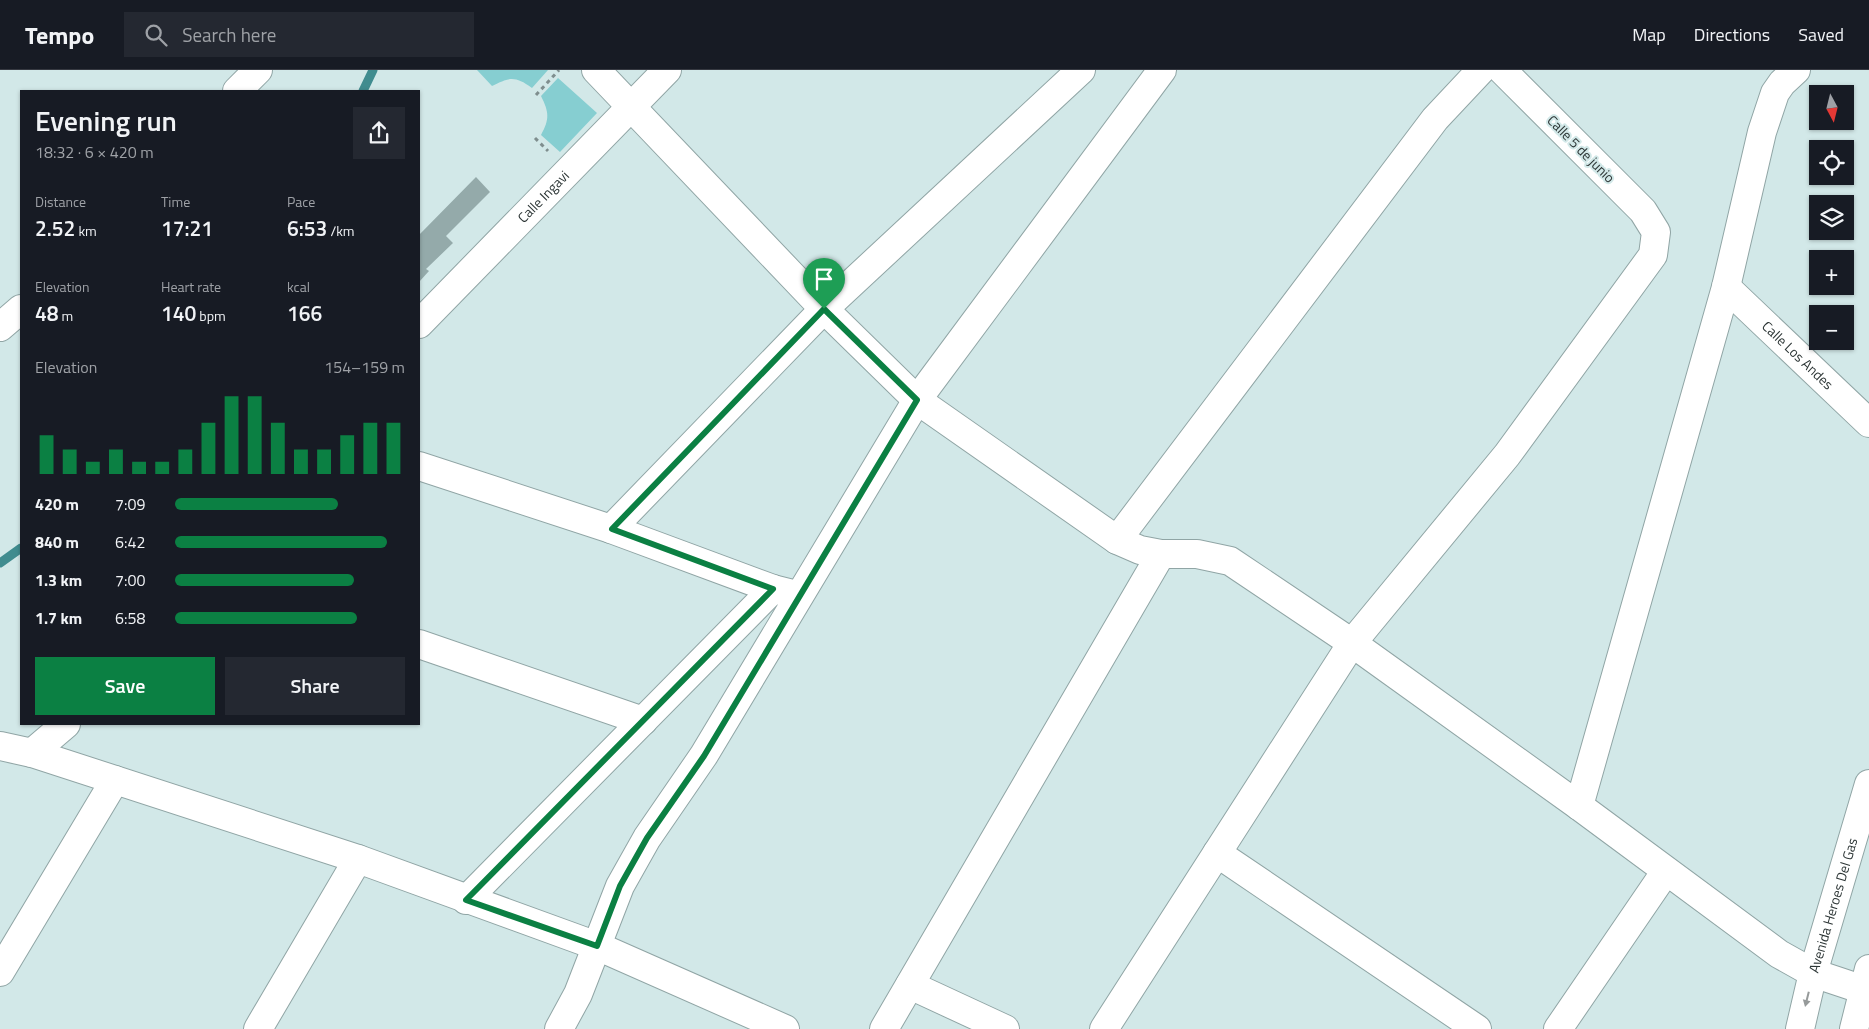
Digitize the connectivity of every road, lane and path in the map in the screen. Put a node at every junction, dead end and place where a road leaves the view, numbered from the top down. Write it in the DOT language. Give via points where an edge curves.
graph roads {
  1 [pos="258,70"];
  2 [pos="560,70"];
  3 [pos="596,70"];
  4 [pos="667,70"];
  5 [pos="1081,70"];
  6 [pos="1162,70"];
  7 [pos="1481,70"];
  8 [pos="1502,70"];
  9 [pos="1796,70"];
  10 [pos="1778,82"];
  11 [pos="238,90"];
  12 [pos="536,95"];
  13 [pos="632,106"];
  14 [pos="1726,287"];
  15 [pos="824,309"];
  16 [pos="20,310"];
  17 [pos="420,323"];
  18 [pos="0,327"];
  19 [pos="917,400"];
  20 [pos="1869,423"];
  21 [pos="420,466"];
  22 [pos="612,529"];
  23 [pos="1117,540"];
  24 [pos="1161,554"];
  25 [pos="773,589"];
  26 [pos="800,596"];
  27 [pos="1352,643"];
  28 [pos="420,644"];
  29 [pos="643,721"];
  30 [pos="65,725"];
  31 [pos="0,746"];
  32 [pos="32,753"];
  33 [pos="115,780"];
  34 [pos="1869,784"];
  35 [pos="1579,806"];
  36 [pos="1217,853"];
  37 [pos="358,859"];
  38 [pos="1666,870"];
  39 [pos="466,900"];
  40 [pos="597,946"];
  41 [pos="0,972"];
  42 [pos="1813,973"];
  43 [pos="1866,980"];
  44 [pos="910,985"];
  45 [pos="258,1029"];
  46 [pos="559,1029"];
  47 [pos="785,1029"];
  48 [pos="884,1029"];
  49 [pos="1005,1029"];
  50 [pos="1104,1029"];
  51 [pos="1477,1029"];
  52 [pos="1558,1029"];
  53 [pos="1800,1029"];
  54 [pos="1854,1029"];
  1 -- 11 [label="street"];
  2 -- 12 [label="path"];
  3 -- 13 [label="street"];
  4 -- 13 [label="street, Calle Ingavi"];
  5 -- 15 [label="street"];
  6 -- 19 [label="street"];
  7 -- 23 [label="street" via="1435,119"];
  8 -- 27 [label="street, Calle 5 de junio" via="1643,211 1656,232 1652,255 1507,455"];
  9 -- 10 [label="street" via="1782,84"];
  10 -- 14 [label="street" via="1762,132"];
  13 -- 15 [label="street"];
  13 -- 17 [label="street, Calle Ingavi"];
  14 -- 20 [label="street, Calle Los Andes"];
  14 -- 35 [label="street"];
  15 -- 19 [label="street"];
  15 -- 22 [label="street"];
  16 -- 18 [label="street"];
  19 -- 23 [label="street"];
  19 -- 26 [label="street"];
  21 -- 22 [label="street"];
  22 -- 25 [label="street"];
  23 -- 24 [label="street" via="1140,550"];
  24 -- 27 [label="street" via="1197,554 1230,561"];
  24 -- 44 [label="street"];
  25 -- 26 [label="street"];
  25 -- 29 [label="street"];
  26 -- 40 [label="street" via="704,756 647,838 620,886"];
  27 -- 35 [label="street"];
  27 -- 36 [label="street"];
  28 -- 29 [label="street"];
  29 -- 39 [label="street"];
  30 -- 32 [label="street"];
  31 -- 32 [label="street"];
  32 -- 33 [label="street"];
  33 -- 37 [label="street"];
  33 -- 41 [label="street"];
  34 -- 42 [label="street, Avenida Heroes Del Gas"];
  35 -- 38 [label="street"];
  36 -- 50 [label="street"];
  36 -- 51 [label="street"];
  37 -- 39 [label="street"];
  37 -- 45 [label="street"];
  38 -- 42 [label="street" via="1779,954"];
  38 -- 52 [label="street"];
  39 -- 40 [label="street"];
  40 -- 46 [label="street" via="578,994"];
  40 -- 47 [label="street"];
  42 -- 43 [label="street"];
  42 -- 53 [label="street, Avenida Heroes Del Gas, one-way"];
  43 -- 54 [label="street"];
  44 -- 48 [label="street"];
  44 -- 49 [label="street"];
}
